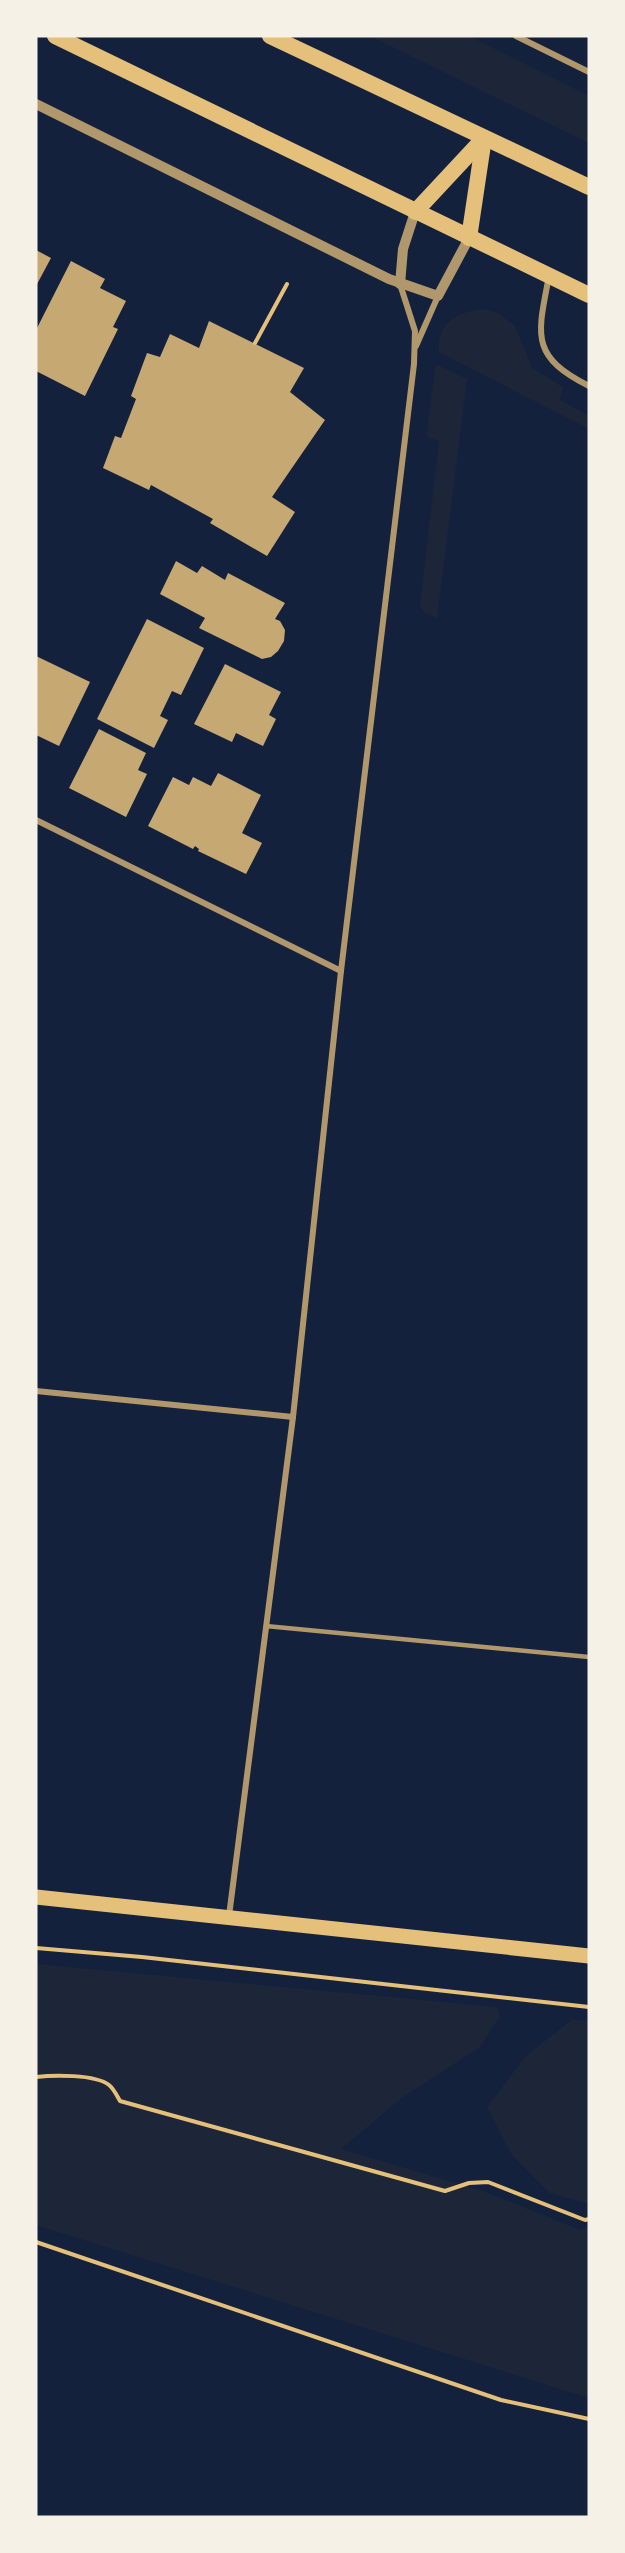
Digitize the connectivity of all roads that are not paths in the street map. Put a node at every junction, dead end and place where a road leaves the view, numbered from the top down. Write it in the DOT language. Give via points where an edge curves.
graph roads {
  1 [pos="55,36"];
  2 [pos="270,36"];
  3 [pos="516,36"];
  4 [pos="589,72"];
  5 [pos="36,104"];
  6 [pos="484,138"];
  7 [pos="589,186"];
  8 [pos="415,212"];
  9 [pos="469,238"];
  10 [pos="549,275"];
  11 [pos="400,284"];
  12 [pos="589,295"];
  13 [pos="438,296"];
  14 [pos="416,346"];
  15 [pos="589,386"];
  16 [pos="36,820"];
  17 [pos="341,971"];
  18 [pos="36,1390"];
  19 [pos="293,1417"];
  20 [pos="266,1626"];
  21 [pos="589,1657"];
  22 [pos="36,1897"];
  23 [pos="229,1917"];
  24 [pos="589,1956"];
  1 -- 8 [label="highway"];
  2 -- 6 [label="highway"];
  3 -- 4 [label="street"];
  5 -- 11 [label="street"];
  6 -- 7 [label="highway"];
  6 -- 8 [label="highway"];
  6 -- 9 [label="highway"];
  8 -- 9 [label="highway"];
  8 -- 11 [label="street" via="403,249"];
  9 -- 10 [label="highway"];
  9 -- 13 [label="street"];
  10 -- 12 [label="highway"];
  10 -- 15 [label="street" via="540,331 544,348 559,368"];
  11 -- 13 [label="street"];
  11 -- 14 [label="street"];
  13 -- 14 [label="street"];
  14 -- 17 [label="street"];
  16 -- 17 [label="street"];
  17 -- 19 [label="street"];
  18 -- 19 [label="street"];
  19 -- 20 [label="street"];
  20 -- 21 [label="lane"];
  20 -- 23 [label="street"];
  22 -- 23 [label="main road"];
  23 -- 24 [label="main road"];
}
